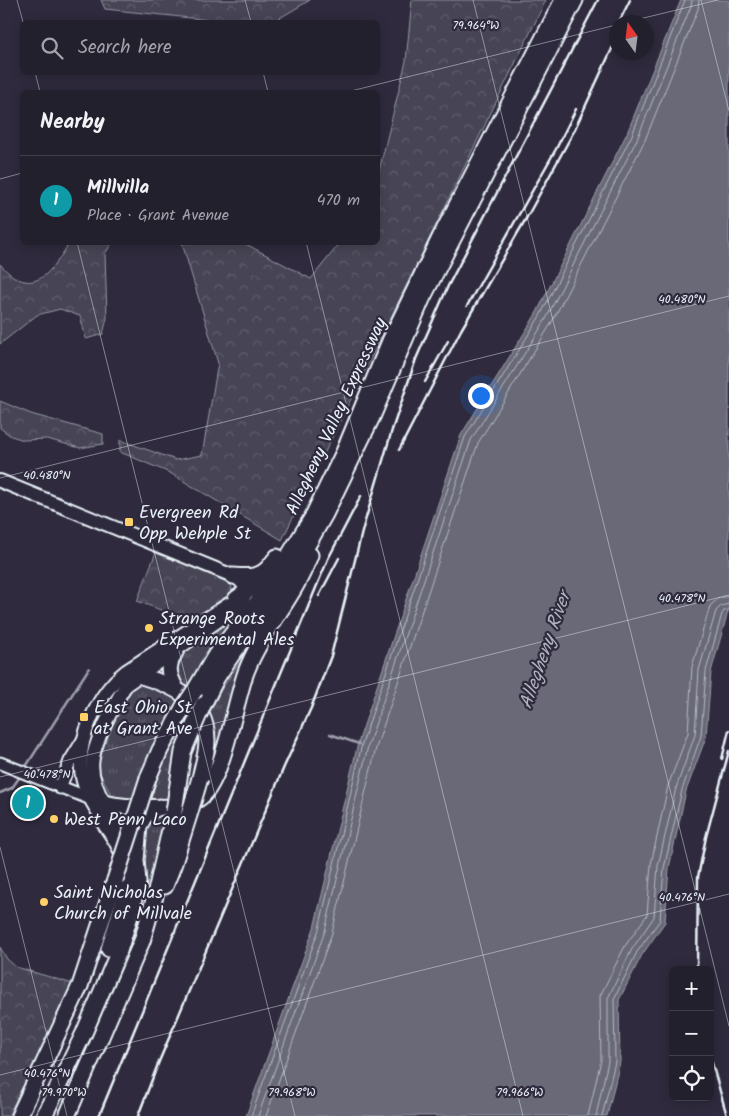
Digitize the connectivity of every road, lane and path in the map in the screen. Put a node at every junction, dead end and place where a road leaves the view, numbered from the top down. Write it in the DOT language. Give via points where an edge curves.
graph roads {
  1 [pos="563,0"];
  2 [pos="575,0"];
  3 [pos="390,341"];
  4 [pos="0,481"];
  5 [pos="325,514"];
  6 [pos="272,566"];
  7 [pos="233,576"];
  8 [pos="241,596"];
  9 [pos="176,650"];
  10 [pos="138,675"];
  11 [pos="176,689"];
  12 [pos="84,737"];
  13 [pos="4,765"];
  14 [pos="60,788"];
  15 [pos="98,801"];
  16 [pos="167,809"];
  17 [pos="104,822"];
  18 [pos="136,860"];
  19 [pos="157,898"];
  20 [pos="24,1115"];
  21 [pos="44,1116"];
  22 [pos="67,1116"];
  1 -- 3 [label="highway, Allegheny Valley Expressway"];
  2 -- 5 [label="highway, Allegheny Valley Expressway" via="422,299 372,417"];
  3 -- 6 [label="highway" via="365,384 310,501"];
  3 -- 20 [label="highway, Allegheny Valley Expressway, bridge" via="344,452 312,518 270,586 215,656 183,708 148,778 80,986"];
  4 -- 7 [label="main road"];
  5 -- 16 [label="highway, Allegheny Valley Expressway, bridge" via="280,593 217,677 183,752 177,791"];
  5 -- 16 [label="highway" via="303,575 259,644 246,672 209,790 200,799"];
  6 -- 7 [label="highway" via="250,577"];
  6 -- 8 [label="highway"];
  7 -- 8 [label="main road" via="244,586"];
  8 -- 9 [label="main road" via="244,600 239,606"];
  8 -- 12 [label="main road" via="114,680 104,692"];
  9 -- 10 [label="main road"];
  9 -- 11 [label="highway" via="168,668"];
  10 -- 11 [label="highway"];
  10 -- 15 [label="main road" via="118,696 95,746 92,769"];
  11 -- 19 [label="highway, bridge" via="194,704 205,726 206,748 174,863"];
  12 -- 14 [label="street"];
  12 -- 15 [label="main road" via="80,765 82,779"];
  13 -- 14 [label="street"];
  14 -- 15 [label="street"];
  15 -- 16 [label="highway" via="117,806"];
  15 -- 17 [label="main road"];
  15 -- 18 [label="main road" via="129,842"];
  16 -- 18 [label="highway" via="150,812 144,817 139,826"];
  16 -- 19 [label="highway, Allegheny Valley Expressway"];
  17 -- 20 [label="highway" via="122,850 127,879 125,893 106,956 70,1046"];
  18 -- 21 [label="highway" via="138,882 135,901 119,951"];
  19 -- 22 [label="highway, Allegheny Valley Expressway" via="142,941"];
}
